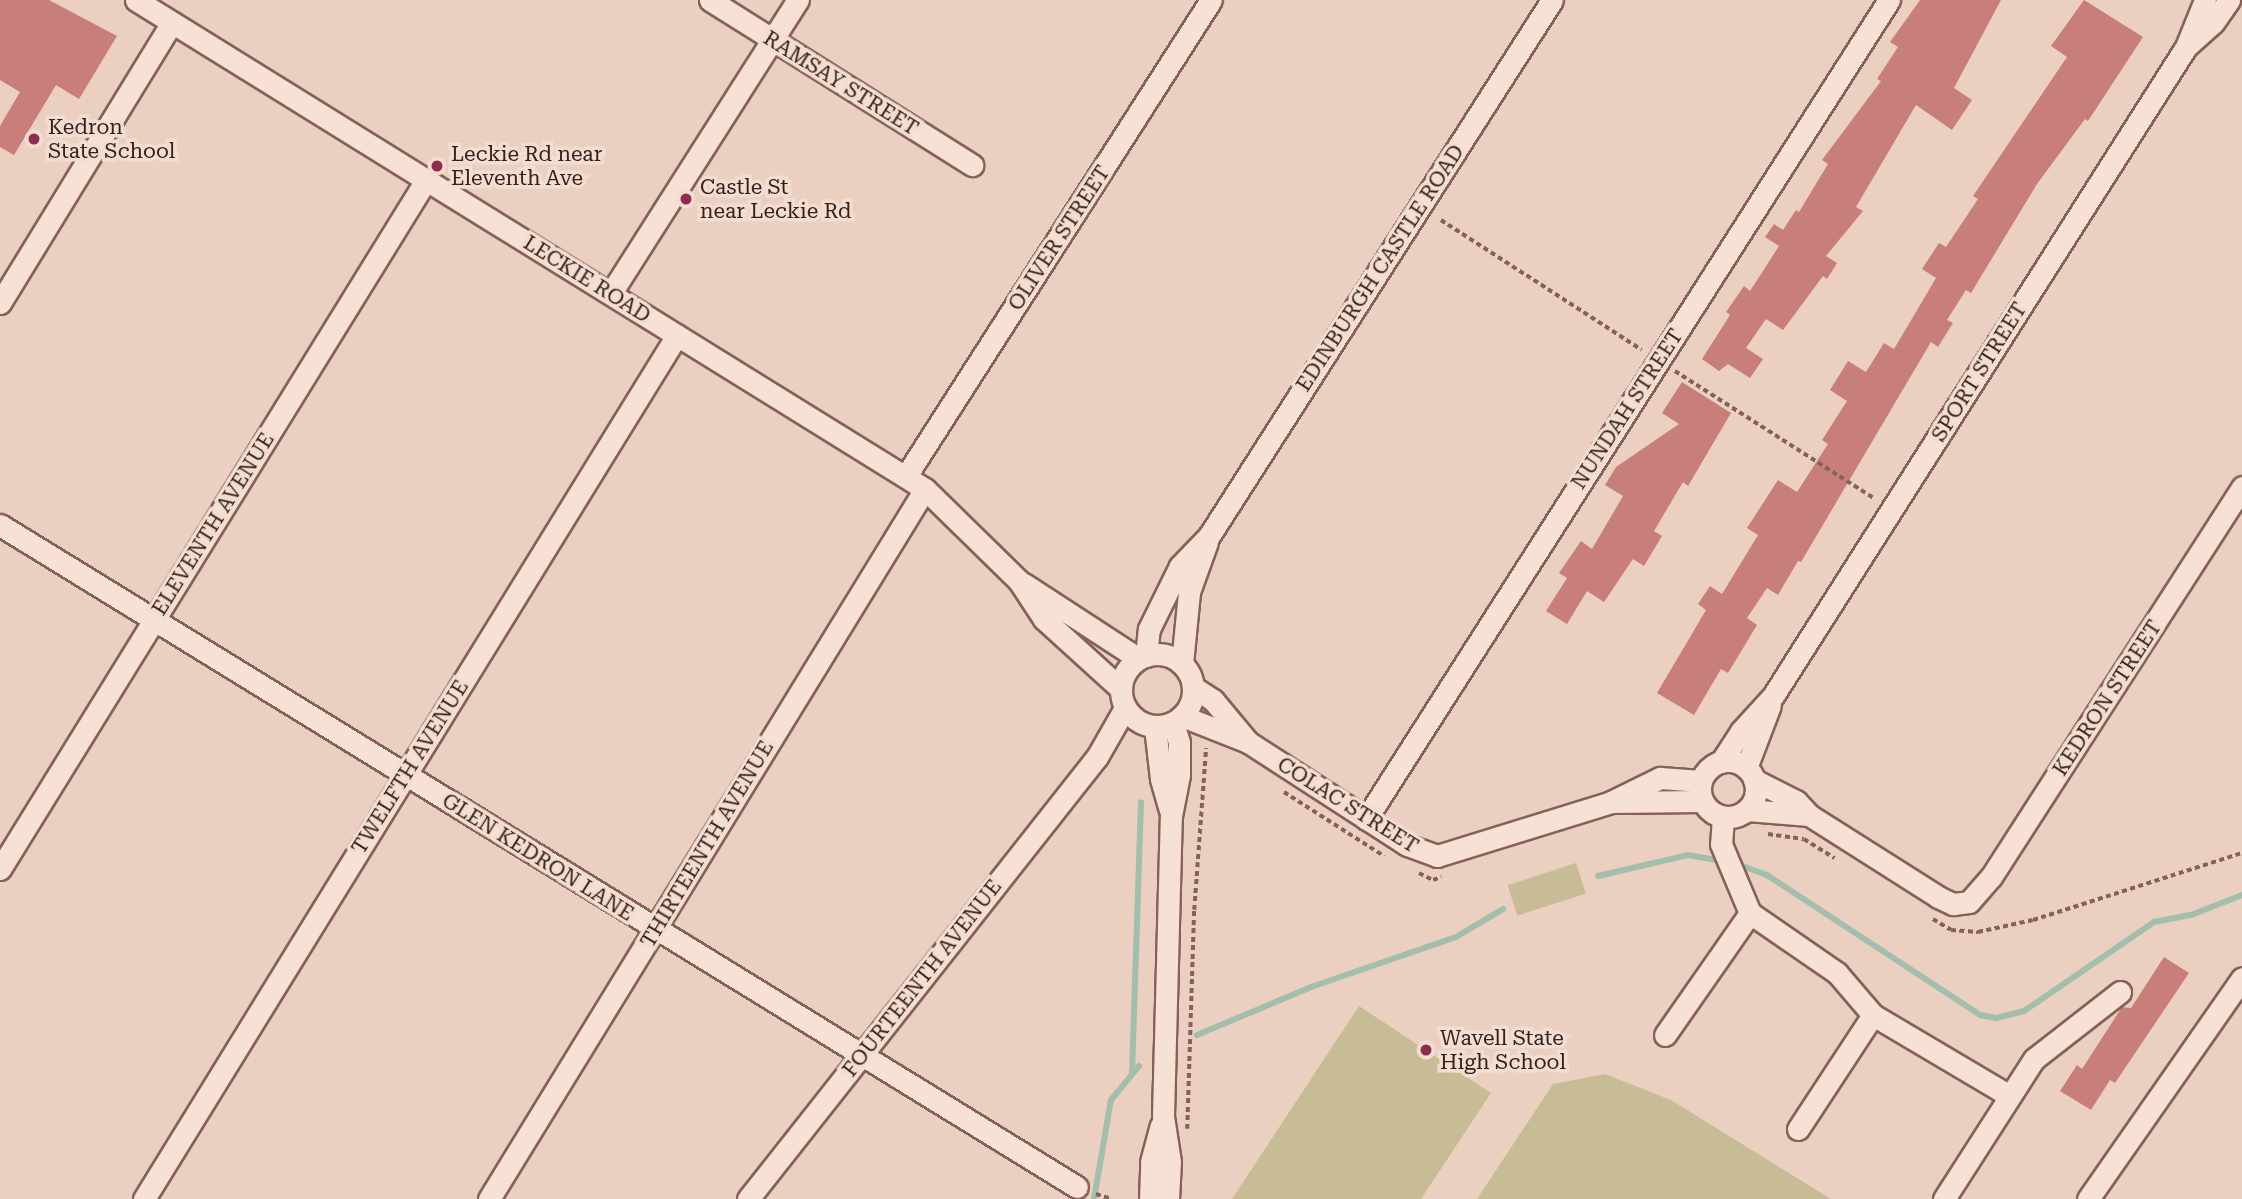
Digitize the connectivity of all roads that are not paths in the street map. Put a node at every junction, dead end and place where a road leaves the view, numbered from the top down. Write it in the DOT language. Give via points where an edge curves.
graph roads {
  1 [pos="136,0"];
  2 [pos="710,0"];
  3 [pos="798,0"];
  4 [pos="1211,0"];
  5 [pos="1552,0"];
  6 [pos="1889,0"];
  7 [pos="2205,0"];
  8 [pos="2229,0"];
  9 [pos="172,22"];
  10 [pos="773,39"];
  11 [pos="2186,47"];
  12 [pos="972,165"];
  13 [pos="426,180"];
  14 [pos="611,293"];
  15 [pos="0,303"];
  16 [pos="677,335"];
  17 [pos="906,476"];
  18 [pos="2242,487"];
  19 [pos="925,489"];
  20 [pos="0,525"];
  21 [pos="1209,536"];
  22 [pos="1019,581"];
  23 [pos="153,620"];
  24 [pos="1143,657"];
  25 [pos="1182,664"];
  26 [pos="1193,687"];
  27 [pos="1773,696"];
  28 [pos="1123,698"];
  29 [pos="1163,722"];
  30 [pos="1248,742"];
  31 [pos="1097,757"];
  32 [pos="1721,762"];
  33 [pos="1750,774"];
  34 [pos="405,775"];
  35 [pos="1702,791"];
  36 [pos="1748,810"];
  37 [pos="1809,815"];
  38 [pos="1723,817"];
  39 [pos="1366,819"];
  40 [pos="0,869"];
  41 [pos="1745,904"];
  42 [pos="656,929"];
  43 [pos="2242,978"];
  44 [pos="2120,992"];
  45 [pos="1873,1015"];
  46 [pos="1665,1035"];
  47 [pos="861,1056"];
  48 [pos="2010,1097"];
  49 [pos="1163,1116"];
  50 [pos="1798,1129"];
  51 [pos="1077,1187"];
  52 [pos="144,1199"];
  53 [pos="489,1199"];
  54 [pos="748,1199"];
  55 [pos="1150,1199"];
  56 [pos="1168,1199"];
  57 [pos="1944,1199"];
  58 [pos="2088,1199"];
  1 -- 9 [label="street, LECKIE ROAD"];
  2 -- 10 [label="street, RAMSAY STREET"];
  3 -- 10 [label="street"];
  4 -- 17 [label="street, OLIVER STREET"];
  5 -- 21 [label="street, EDINBURGH CASTLE ROAD"];
  6 -- 39 [label="street, NUNDAH STREET"];
  7 -- 11 [label="street, SPORT STREET"];
  8 -- 11 [label="street, SPORT STREET" via="2213,23"];
  9 -- 13 [label="street, LECKIE ROAD"];
  9 -- 15 [label="street"];
  10 -- 12 [label="street, RAMSAY STREET"];
  10 -- 14 [label="street"];
  11 -- 27 [label="street, SPORT STREET"];
  13 -- 14 [label="street, LECKIE ROAD"];
  13 -- 23 [label="street, ELEVENTH AVENUE"];
  14 -- 16 [label="street, LECKIE ROAD"];
  16 -- 17 [label="street, LECKIE ROAD"];
  16 -- 34 [label="street, TWELFTH AVENUE"];
  17 -- 19 [label="street, LECKIE ROAD"];
  18 -- 37 [label="street, KEDRON STREET" via="1991,877 1965,904 1938,897"];
  19 -- 22 [label="street, LECKIE ROAD"];
  19 -- 42 [label="street, THIRTEENTH AVENUE"];
  20 -- 23 [label="street, GLEN KEDRON LANE"];
  21 -- 24 [label="street, EDINBURGH CASTLE ROAD" via="1180,566 1149,629"];
  21 -- 25 [label="street, EDINBURGH CASTLE ROAD" via="1189,593"];
  22 -- 24 [label="street, LECKIE ROAD"];
  22 -- 28 [label="street, LECKIE ROAD" via="1044,619"];
  23 -- 34 [label="street, GLEN KEDRON LANE"];
  23 -- 40 [label="street, ELEVENTH AVENUE"];
  24 -- 25 [label="street" via="1165,655"];
  24 -- 28 [label="street" via="1123,677"];
  25 -- 26 [label="street"];
  26 -- 29 [label="street"];
  26 -- 30 [label="street, COLAC STREET" via="1213,700"];
  27 -- 32 [label="street, SPORT STREET"];
  27 -- 33 [label="street, SPORT STREET"];
  28 -- 29 [label="street"];
  28 -- 31 [label="street, FOURTEENTH AVENUE"];
  29 -- 30 [label="street, COLAC STREET"];
  29 -- 31 [label="street, FOURTEENTH AVENUE"];
  29 -- 49 [label="street" via="1179,742 1180,775 1171,816"];
  30 -- 39 [label="street, COLAC STREET"];
  31 -- 47 [label="street, FOURTEENTH AVENUE"];
  32 -- 33 [label="street"];
  32 -- 35 [label="street"];
  33 -- 36 [label="street" via="1755,796"];
  33 -- 37 [label="street" via="1797,801"];
  34 -- 42 [label="street, GLEN KEDRON LANE"];
  34 -- 52 [label="street, TWELFTH AVENUE"];
  35 -- 38 [label="street"];
  35 -- 39 [label="street, COLAC STREET" via="1611,802 1446,855 1420,851"];
  36 -- 37 [label="street"];
  36 -- 38 [label="street"];
  38 -- 41 [label="street" via="1721,844"];
  41 -- 45 [label="street" via="1838,973"];
  41 -- 46 [label="street"];
  42 -- 47 [label="street, GLEN KEDRON LANE"];
  42 -- 53 [label="street, THIRTEENTH AVENUE"];
  43 -- 58 [label="street"];
  44 -- 48 [label="street" via="2034,1059"];
  45 -- 48 [label="street"];
  45 -- 50 [label="street"];
  47 -- 51 [label="street, GLEN KEDRON LANE"];
  47 -- 54 [label="street, FOURTEENTH AVENUE"];
  48 -- 57 [label="street"];
  49 -- 55 [label="street" via="1151,1162"];
  49 -- 56 [label="street" via="1170,1162"];
}
